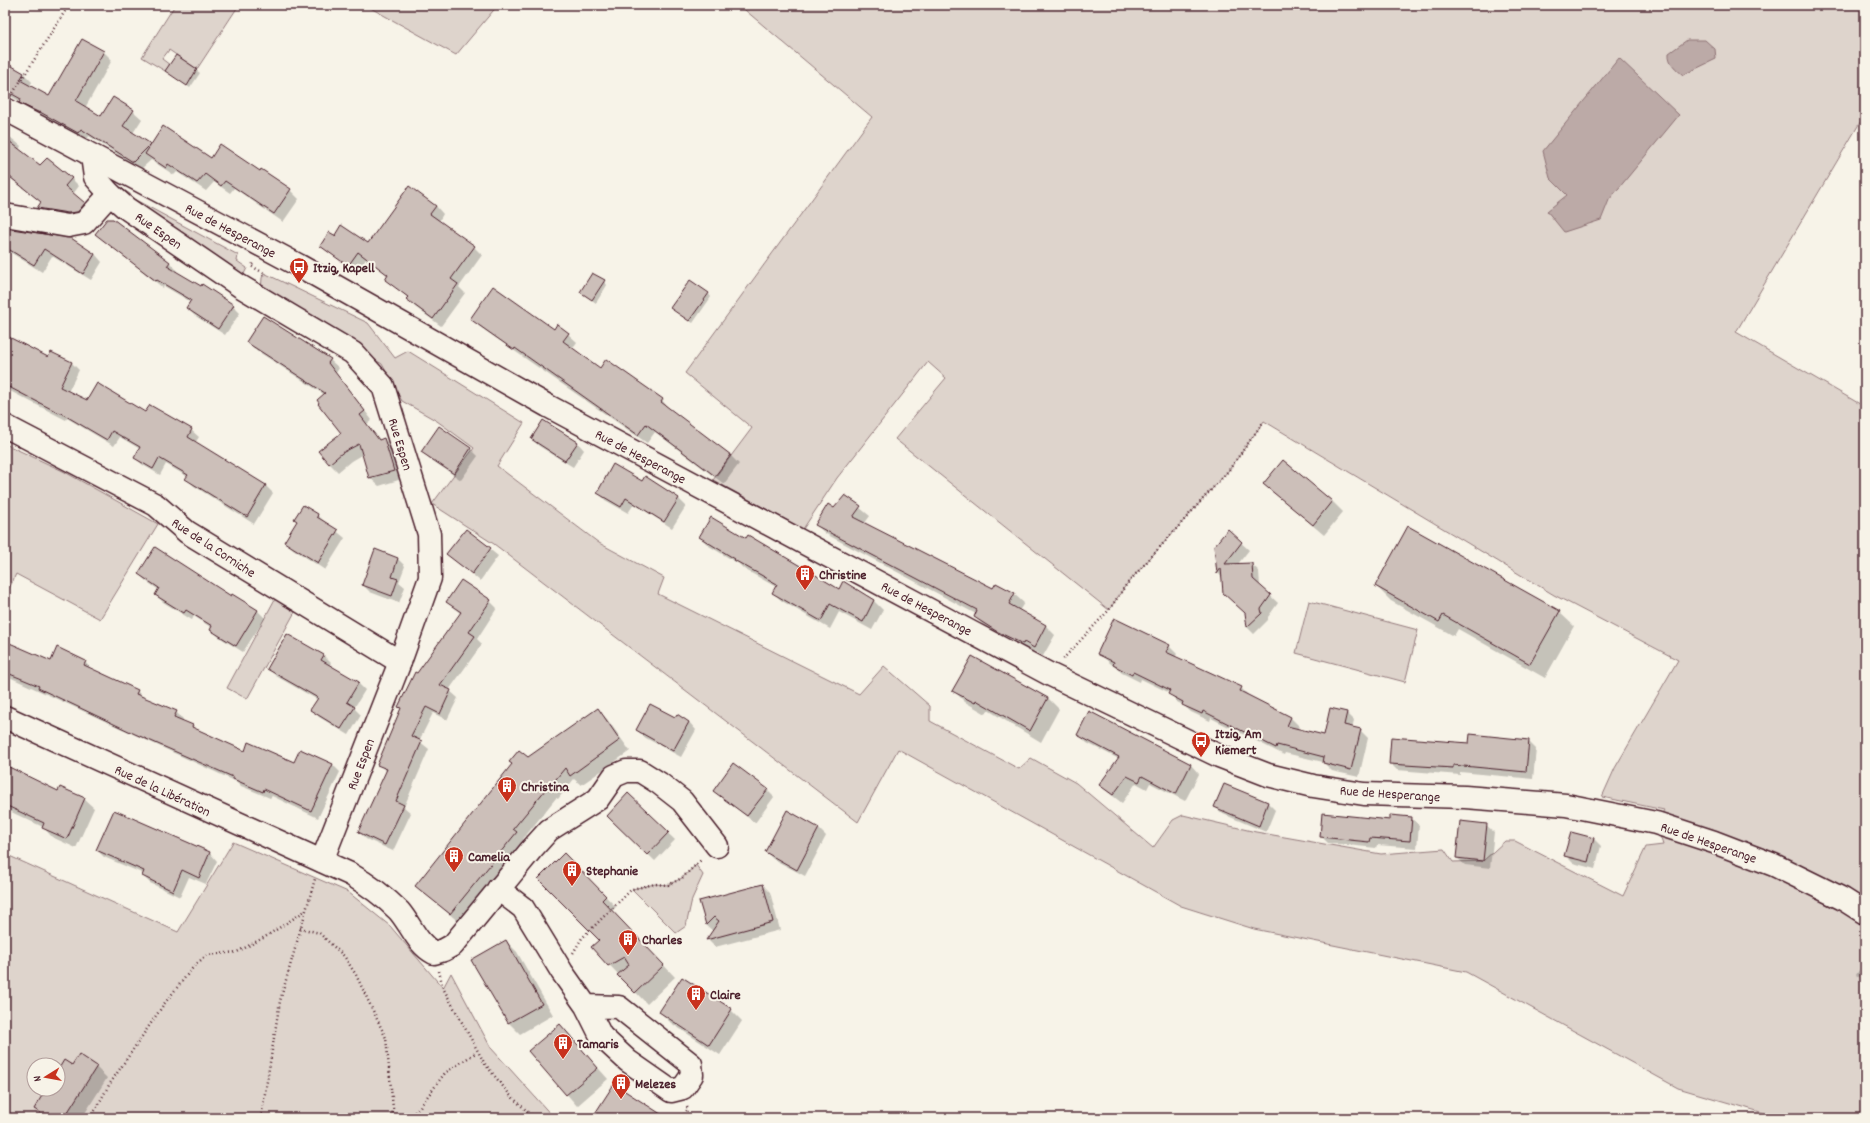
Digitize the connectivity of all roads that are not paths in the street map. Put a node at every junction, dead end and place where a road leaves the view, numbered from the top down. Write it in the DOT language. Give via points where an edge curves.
graph roads {
  1 [pos="8,102"];
  2 [pos="92,156"];
  3 [pos="110,194"];
  4 [pos="5,215"];
  5 [pos="5,426"];
  6 [pos="400,662"];
  7 [pos="5,717"];
  8 [pos="717,846"];
  9 [pos="322,861"];
  10 [pos="498,889"];
  11 [pos="1865,913"];
  12 [pos="586,1006"];
  1 -- 2 [label="street, Rue de Hesperange"];
  2 -- 3 [label="street, Rue Espen" via="95,177"];
  2 -- 11 [label="street, Rue de Hesperange" via="298,265 548,406 1049,674 1219,756 1268,775 1313,786 1364,794 1465,797 1566,805 1656,823 1774,865 1844,899"];
  3 -- 4 [label="street" via="84,222 73,225"];
  3 -- 6 [label="street, Rue Espen" via="126,208 240,286 353,353 383,386 429,534 430,578"];
  5 -- 6 [label="street, Rue de la Corniche" via="156,506 187,532"];
  6 -- 9 [label="street, Rue Espen"];
  7 -- 9 [label="street, Rue de la Libération"];
  8 -- 10 [label="street" via="682,801 640,771 626,771 614,776 598,799 549,830"];
  9 -- 10 [label="street, Rue de la Libération" via="376,890 400,912 424,948 434,953 453,944"];
  10 -- 12 [label="street" via="523,908"];
  12 -- 12 [label="street" via="601,1036 628,1061 671,1091 683,1088 692,1075 691,1064 619,1007"];
}
